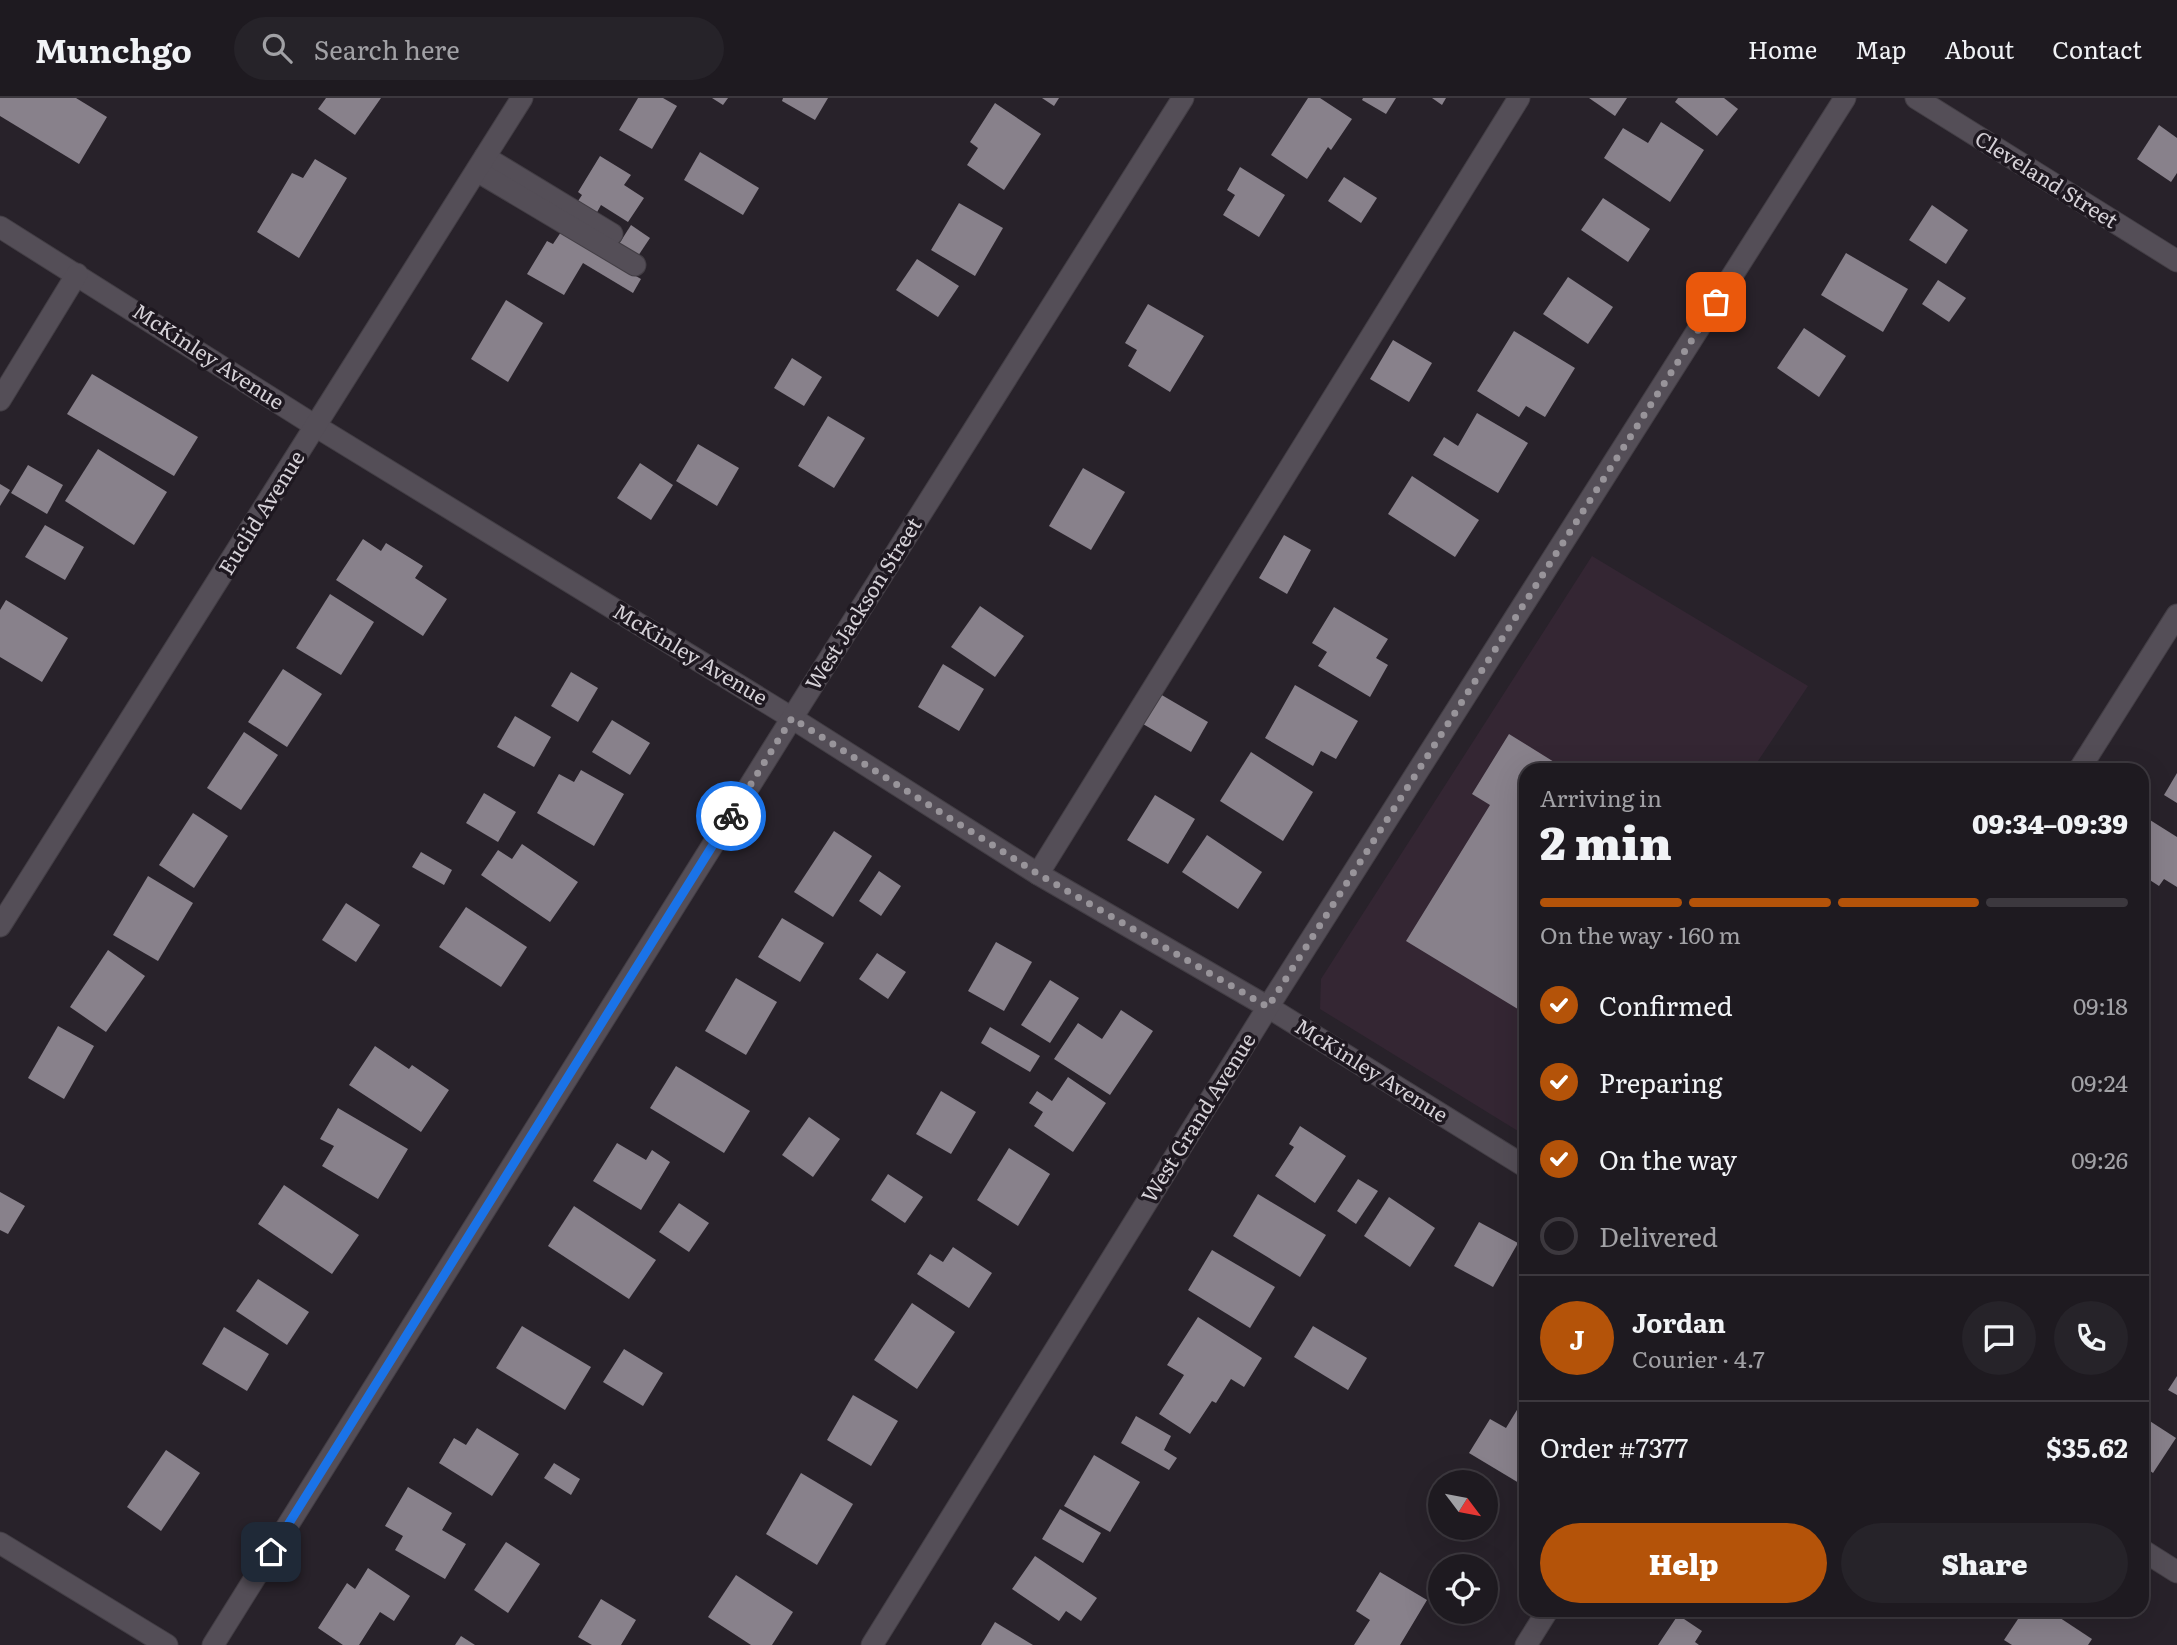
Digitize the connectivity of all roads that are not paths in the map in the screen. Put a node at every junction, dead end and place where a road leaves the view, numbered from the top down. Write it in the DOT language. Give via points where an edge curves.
graph roads {
  1 [pos="522,98"];
  2 [pos="1183,98"];
  3 [pos="1519,98"];
  4 [pos="1845,98"];
  5 [pos="1916,98"];
  6 [pos="481,164"];
  7 [pos="0,227"];
  8 [pos="612,234"];
  9 [pos="2177,261"];
  10 [pos="635,265"];
  11 [pos="77,274"];
  12 [pos="0,400"];
  13 [pos="317,427"];
  14 [pos="2177,615"];
  15 [pos="792,718"];
  16 [pos="2083,763"];
  17 [pos="1038,874"];
  18 [pos="0,926"];
  19 [pos="1268,1007"];
  20 [pos="1519,1163"];
  21 [pos="0,1543"];
  22 [pos="2149,1554"];
  23 [pos="2177,1572"];
  24 [pos="1544,1617"];
  25 [pos="167,1645"];
  26 [pos="213,1645"];
  27 [pos="872,1645"];
  28 [pos="1526,1645"];
  1 -- 6 [label="street, Euclid Avenue"];
  2 -- 15 [label="street, West Jackson Street"];
  3 -- 17 [label="street"];
  4 -- 19 [label="street, West Grand Avenue"];
  5 -- 9 [label="street, Cleveland Street"];
  6 -- 8 [label="street"];
  6 -- 10 [label="street"];
  6 -- 13 [label="street, Euclid Avenue"];
  7 -- 11 [label="street, McKinley Avenue"];
  11 -- 12 [label="street"];
  11 -- 13 [label="street, McKinley Avenue"];
  13 -- 15 [label="street, McKinley Avenue"];
  13 -- 18 [label="street, Euclid Avenue"];
  14 -- 16 [label="street"];
  15 -- 17 [label="street, McKinley Avenue"];
  15 -- 26 [label="street, West Jackson Street"];
  17 -- 19 [label="street, McKinley Avenue"];
  19 -- 20 [label="street, McKinley Avenue"];
  19 -- 27 [label="street, West Grand Avenue"];
  21 -- 25 [label="street"];
  22 -- 23 [label="street"];
  24 -- 28 [label="street"];
}
